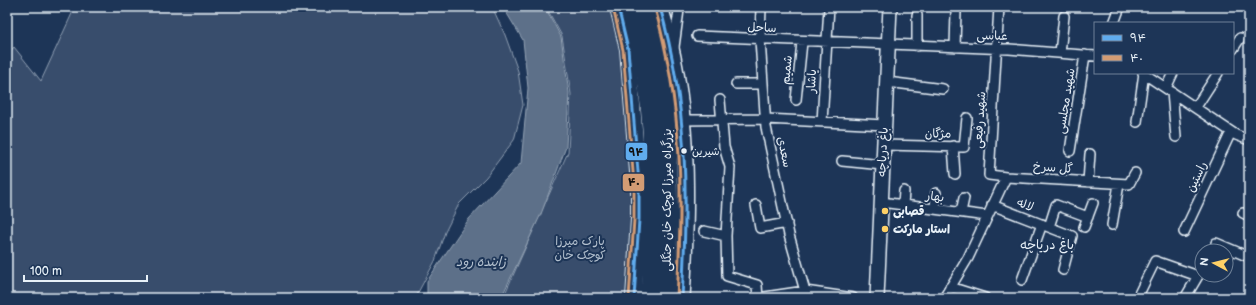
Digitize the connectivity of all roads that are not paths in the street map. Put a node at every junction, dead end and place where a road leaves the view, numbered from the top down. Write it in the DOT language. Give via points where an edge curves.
graph roads {
  1 [pos="618,7"];
  2 [pos="631,7"];
  3 [pos="648,7"];
  4 [pos="660,7"];
  5 [pos="678,7"];
  6 [pos="761,7"];
  7 [pos="829,7"];
  8 [pos="890,7"];
  9 [pos="999,7"];
  10 [pos="1120,7"];
  11 [pos="956,11"];
  12 [pos="917,15"];
  13 [pos="1064,16"];
  14 [pos="1114,22"];
  15 [pos="697,36"];
  16 [pos="1240,38"];
  17 [pos="760,40"];
  18 [pos="802,42"];
  19 [pos="826,42"];
  20 [pos="888,45"];
  21 [pos="917,46"];
  22 [pos="955,47"];
  23 [pos="1234,47"];
  24 [pos="997,48"];
  25 [pos="1060,53"];
  26 [pos="672,54"];
  27 [pos="1085,55"];
  28 [pos="1094,56"];
  29 [pos="1144,74"];
  30 [pos="1145,74"];
  31 [pos="1173,74"];
  32 [pos="1217,74"];
  33 [pos="887,82"];
  34 [pos="736,84"];
  35 [pos="763,84"];
  36 [pos="943,89"];
  37 [pos="1169,90"];
  38 [pos="720,100"];
  39 [pos="796,100"];
  40 [pos="1196,107"];
  41 [pos="967,118"];
  42 [pos="766,119"];
  43 [pos="682,120"];
  44 [pos="721,120"];
  45 [pos="822,122"];
  46 [pos="1137,122"];
  47 [pos="885,124"];
  48 [pos="1231,132"];
  49 [pos="1176,137"];
  50 [pos="1249,140"];
  51 [pos="884,145"];
  52 [pos="953,146"];
  53 [pos="1070,151"];
  54 [pos="1090,154"];
  55 [pos="842,162"];
  56 [pos="883,165"];
  57 [pos="1135,173"];
  58 [pos="955,174"];
  59 [pos="1006,177"];
  60 [pos="1088,182"];
  61 [pos="1120,184"];
  62 [pos="904,191"];
  63 [pos="936,193"];
  64 [pos="964,198"];
  65 [pos="881,202"];
  66 [pos="1093,203"];
  67 [pos="756,205"];
  68 [pos="902,205"];
  69 [pos="992,205"];
  70 [pos="935,209"];
  71 [pos="961,212"];
  72 [pos="987,216"];
  73 [pos="1088,217"];
  74 [pos="787,223"];
  75 [pos="1045,225"];
  76 [pos="1112,225"];
  77 [pos="1084,227"];
  78 [pos="704,231"];
  79 [pos="1184,232"];
  80 [pos="726,236"];
  81 [pos="1234,251"];
  82 [pos="1249,257"];
  83 [pos="1063,270"];
  84 [pos="1022,280"];
  85 [pos="950,287"];
  86 [pos="806,294"];
  87 [pos="634,298"];
  88 [pos="650,298"];
  89 [pos="666,298"];
  90 [pos="682,298"];
  91 [pos="758,298"];
  92 [pos="853,298"];
  93 [pos="876,298"];
  94 [pos="944,298"];
  95 [pos="985,298"];
  96 [pos="1137,298"];
  97 [pos="1185,298"];
  1 -- 87 [label="main road" via="628,49 639,184"];
  2 -- 88 [label="highway, بزرگراه میرزا کوچک خان جنگلی" via="643,63 651,139 654,192"];
  3 -- 89 [label="highway, بزرگراه میرزا کوچک خان جنگلی" via="665,94 668,136"];
  4 -- 26 [label="main road"];
  5 -- 26 [label="street"];
  6 -- 17 [label="street, سعدی"];
  7 -- 19 [label="street"];
  8 -- 20 [label="street, باغ دریاچه"];
  9 -- 24 [label="street"];
  10 -- 14 [label="street"];
  11 -- 22 [label="street"];
  12 -- 21 [label="street"];
  13 -- 25 [label="street"];
  15 -- 17 [label="street, ساحل"];
  16 -- 23 [label="street"];
  17 -- 18 [label="street, ساحل"];
  17 -- 35 [label="street, سعدی"];
  18 -- 19 [label="street, ساحل"];
  18 -- 39 [label="street, شمیم"];
  19 -- 20 [label="street, ساحل"];
  19 -- 45 [label="street, یاشار"];
  20 -- 21 [label="street, عباسی"];
  20 -- 33 [label="street, باغ دریاچه"];
  21 -- 22 [label="street, عباسی"];
  22 -- 24 [label="street, عباسی"];
  24 -- 25 [label="street, عباسی"];
  24 -- 59 [label="street, شهید رفیعی" via="989,175"];
  25 -- 27 [label="street, عباسی"];
  26 -- 43 [label="main road"];
  27 -- 28 [label="street, عباسی"];
  27 -- 53 [label="street, شهید مجلسی"];
  29 -- 46 [label="street"];
  30 -- 37 [label="street"];
  31 -- 37 [label="street"];
  32 -- 40 [label="street"];
  33 -- 36 [label="street"];
  33 -- 47 [label="street, باغ دریاچه"];
  34 -- 35 [label="street"];
  35 -- 42 [label="street, سعدی"];
  37 -- 40 [label="street"];
  37 -- 49 [label="street"];
  38 -- 44 [label="street"];
  40 -- 48 [label="street"];
  41 -- 52 [label="street, مژگان" via="964,147"];
  42 -- 44 [label="street"];
  42 -- 45 [label="street"];
  42 -- 74 [label="street, سعدی"];
  43 -- 44 [label="street"];
  43 -- 90 [label="main road" via="686,226"];
  44 -- 80 [label="street" via="730,167"];
  45 -- 47 [label="street"];
  47 -- 51 [label="street, باغ دریاچه"];
  48 -- 50 [label="street"];
  48 -- 79 [label="street, راستین"];
  51 -- 52 [label="street, مژگان"];
  51 -- 56 [label="street, باغ دریاچه"];
  52 -- 58 [label="street"];
  54 -- 60 [label="street"];
  55 -- 56 [label="street"];
  56 -- 65 [label="street, باغ دریاچه"];
  57 -- 61 [label="street" via="1129,184"];
  59 -- 60 [label="street, گل سرخ"];
  59 -- 69 [label="street"];
  60 -- 61 [label="street, گل سرخ"];
  61 -- 76 [label="street"];
  62 -- 68 [label="street"];
  63 -- 70 [label="street"];
  64 -- 71 [label="street"];
  65 -- 68 [label="street, بهار"];
  65 -- 93 [label="street, باغ دریاچه"];
  66 -- 73 [label="street"];
  67 -- 74 [label="street" via="760,228"];
  68 -- 70 [label="street, بهار"];
  69 -- 72 [label="street"];
  69 -- 75 [label="street, لاله"];
  70 -- 71 [label="street, بهار"];
  71 -- 72 [label="street, بهار"];
  72 -- 85 [label="street" via="968,258"];
  73 -- 75 [label="street" via="1056,205"];
  73 -- 77 [label="street"];
  74 -- 86 [label="street, سعدی"];
  75 -- 83 [label="street, لاله" via="1072,236"];
  75 -- 84 [label="street"];
  78 -- 80 [label="street"];
  80 -- 91 [label="street" via="727,276 757,286"];
  81 -- 82 [label="street"];
  85 -- 94 [label="street"];
  85 -- 95 [label="street"];
  86 -- 91 [label="street"];
  86 -- 92 [label="street"];
  96 -- 97 [label="street" via="1155,261 1198,276"];
}
